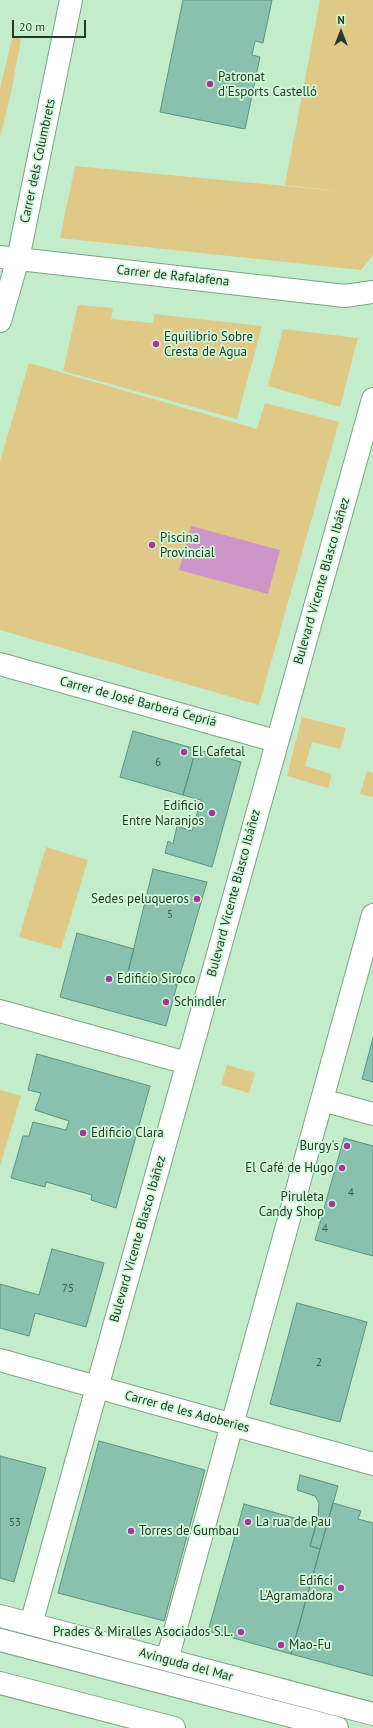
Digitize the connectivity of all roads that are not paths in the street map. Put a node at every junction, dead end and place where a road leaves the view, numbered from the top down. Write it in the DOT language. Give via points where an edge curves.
graph roads {
  1 [pos="71,0"];
  2 [pos="9,258"];
  3 [pos="373,292"];
  4 [pos="345,296"];
  5 [pos="373,307"];
  6 [pos="0,321"];
  7 [pos="373,399"];
  8 [pos="0,664"];
  9 [pos="276,741"];
  10 [pos="373,915"];
  11 [pos="0,1011"];
  12 [pos="187,1062"];
  13 [pos="322,1100"];
  14 [pos="373,1114"];
  15 [pos="0,1360"];
  16 [pos="96,1387"];
  17 [pos="232,1424"];
  18 [pos="373,1464"];
  19 [pos="0,1616"];
  20 [pos="31,1624"];
  21 [pos="0,1640"];
  22 [pos="0,1655"];
  23 [pos="167,1660"];
  24 [pos="0,1683"];
  25 [pos="373,1714"];
  26 [pos="174,1728"];
  27 [pos="279,1728"];
  28 [pos="337,1728"];
  1 -- 2 [label="street, Carrer dels Columbrets"];
  2 -- 4 [label="street, Carrer de Rafalafena"];
  2 -- 6 [label="street, Carrer dels Columbrets"];
  3 -- 4 [label="street, Carrer de Rafalafena"];
  4 -- 5 [label="street, Carrer de Rafalafena"];
  7 -- 9 [label="street, Bulevard Vicente Blasco Ibáñez"];
  8 -- 9 [label="street, Carrer de José Barberá Cepriá"];
  9 -- 12 [label="street, Bulevard Vicente Blasco Ibáñez"];
  10 -- 13 [label="street"];
  11 -- 12 [label="street"];
  12 -- 16 [label="street, Bulevard Vicente Blasco Ibáñez"];
  13 -- 14 [label="street"];
  13 -- 17 [label="street"];
  15 -- 16 [label="street, Carrer de les Adoberies"];
  16 -- 17 [label="street, Carrer de les Adoberies"];
  16 -- 20 [label="street, Bulevard Vicente Blasco Ibáñez"];
  17 -- 18 [label="street, Carrer de les Adoberies"];
  17 -- 23 [label="street"];
  19 -- 20 [label="street, Avinguda del Mar"];
  20 -- 23 [label="street, Avinguda del Mar"];
  21 -- 28 [label="street"];
  22 -- 27 [label="street"];
  23 -- 25 [label="street, Avinguda del Mar"];
  24 -- 26 [label="street"];
}
